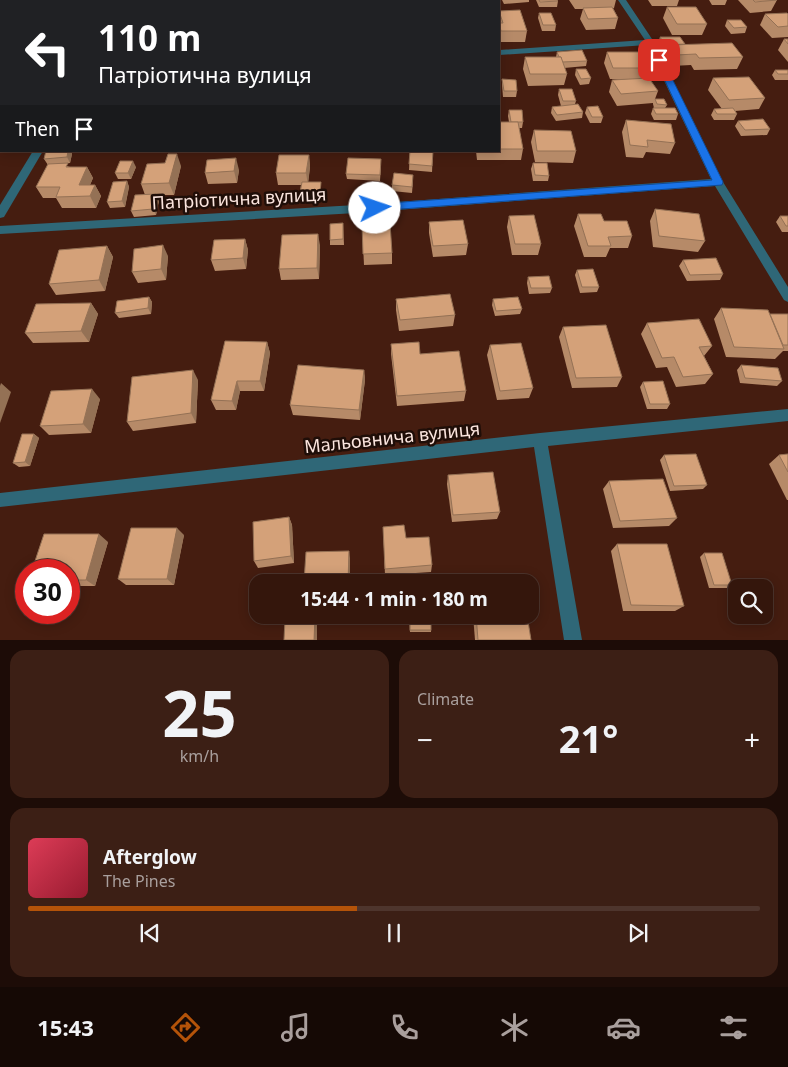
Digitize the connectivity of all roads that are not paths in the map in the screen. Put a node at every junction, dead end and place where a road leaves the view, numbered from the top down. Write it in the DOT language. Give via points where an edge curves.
graph roads {
  1 [pos="622,0"];
  2 [pos="650,42"];
  3 [pos="500,53"];
  4 [pos="37,152"];
  5 [pos="718,182"];
  6 [pos="0,214"];
  7 [pos="0,230"];
  8 [pos="788,297"];
  9 [pos="788,415"];
  10 [pos="540,440"];
  11 [pos="0,500"];
  12 [pos="573,640"];
  1 -- 2 [label="street"];
  2 -- 3 [label="street"];
  2 -- 5 [label="street"];
  4 -- 6 [label="street"];
  5 -- 7 [label="street, Патріотична вулиця" via="356,209"];
  5 -- 8 [label="street"];
  9 -- 10 [label="street, Мальовнича вулиця"];
  10 -- 11 [label="street, Мальовнича вулиця"];
  10 -- 12 [label="street"];
}
